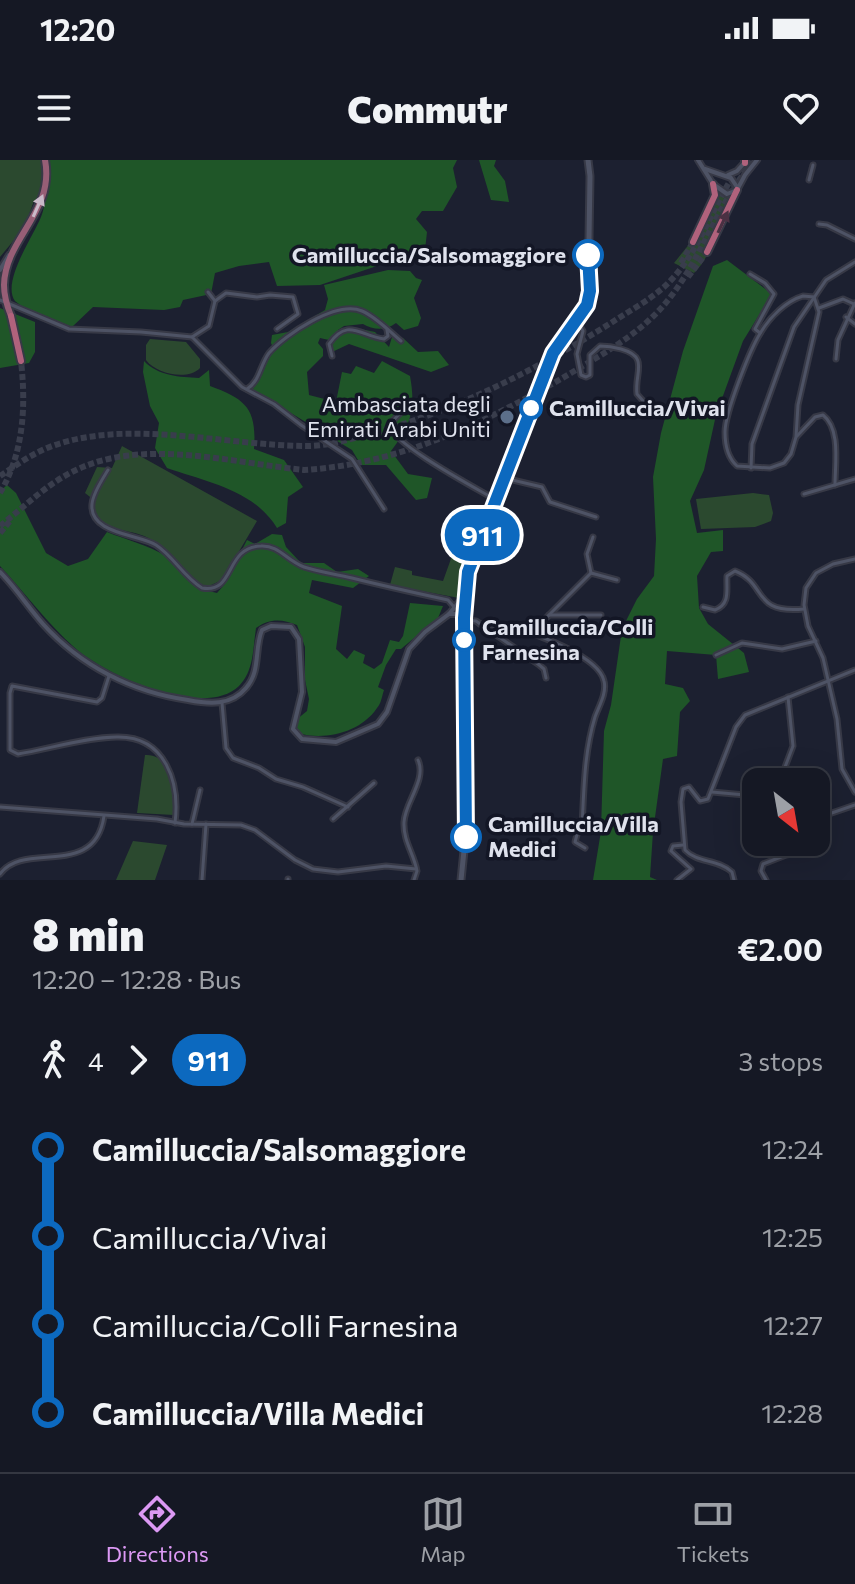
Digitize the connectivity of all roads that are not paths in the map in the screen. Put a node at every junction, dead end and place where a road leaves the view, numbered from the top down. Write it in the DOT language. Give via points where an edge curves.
graph roads {
  1 [pos="45,160"];
  2 [pos="588,160"];
  3 [pos="698,160"];
  4 [pos="757,160"];
  5 [pos="746,161"];
  6 [pos="813,165"];
  7 [pos="702,166"];
  8 [pos="715,174"];
  9 [pos="726,175"];
  10 [pos="809,180"];
  11 [pos="711,181"];
  12 [pos="737,190"];
  13 [pos="819,224"];
  14 [pos="855,239"];
  15 [pos="20,241"];
  16 [pos="693,242"];
  17 [pos="707,252"];
  18 [pos="855,262"];
  19 [pos="0,270"];
  20 [pos="750,274"];
  21 [pos="0,283"];
  22 [pos="208,292"];
  23 [pos="814,297"];
  24 [pos="3,300"];
  25 [pos="215,301"];
  26 [pos="854,304"];
  27 [pos="819,308"];
  28 [pos="305,311"];
  29 [pos="298,314"];
  30 [pos="11,316"];
  31 [pos="846,317"];
  32 [pos="577,321"];
  33 [pos="855,324"];
  34 [pos="277,329"];
  35 [pos="387,330"];
  36 [pos="760,333"];
  37 [pos="192,337"];
  38 [pos="401,341"];
  39 [pos="332,356"];
  40 [pos="836,359"];
  41 [pos="21,361"];
  42 [pos="247,389"];
  43 [pos="403,410"];
  44 [pos="651,410"];
  45 [pos="796,437"];
  46 [pos="751,468"];
  47 [pos="108,470"];
  48 [pos="504,478"];
  49 [pos="855,479"];
  50 [pos="835,485"];
  51 [pos="804,494"];
  52 [pos="496,500"];
  53 [pos="384,509"];
  54 [pos="596,517"];
  55 [pos="593,537"];
  56 [pos="855,559"];
  57 [pos="0,572"];
  58 [pos="591,573"];
  59 [pos="617,580"];
  60 [pos="465,595"];
  61 [pos="454,607"];
  62 [pos="703,607"];
  63 [pos="804,609"];
  64 [pos="449,614"];
  65 [pos="549,615"];
  66 [pos="601,615"];
  67 [pos="464,619"];
  68 [pos="480,624"];
  69 [pos="530,634"];
  70 [pos="816,641"];
  71 [pos="716,655"];
  72 [pos="855,670"];
  73 [pos="109,676"];
  74 [pos="546,678"];
  75 [pos="827,681"];
  76 [pos="788,697"];
  77 [pos="222,702"];
  78 [pos="418,760"];
  79 [pos="785,768"];
  80 [pos="374,783"];
  81 [pos="200,790"];
  82 [pos="712,792"];
  83 [pos="855,792"];
  84 [pos="742,795"];
  85 [pos="855,805"];
  86 [pos="0,807"];
  87 [pos="348,807"];
  88 [pos="830,814"];
  89 [pos="104,816"];
  90 [pos="333,819"];
  91 [pos="175,823"];
  92 [pos="206,823"];
  93 [pos="192,824"];
  94 [pos="592,825"];
  95 [pos="582,827"];
  96 [pos="101,842"];
  97 [pos="683,845"];
  98 [pos="585,848"];
  99 [pos="784,856"];
  100 [pos="21,865"];
  101 [pos="416,869"];
  102 [pos="0,874"];
  103 [pos="202,880"];
  104 [pos="414,880"];
  105 [pos="461,880"];
  106 [pos="677,880"];
  107 [pos="734,880"];
  108 [pos="766,880"];
  15 -- 1 [label="main road, one-way" via="43,200"];
  2 -- 32 [label="main road" via="590,291"];
  3 -- 7 [label="street"];
  4 -- 12 [label="street"];
  5 -- 9 [label="street"];
  6 -- 10 [label="street"];
  7 -- 8 [label="street"];
  7 -- 11 [label="street"];
  8 -- 9 [label="street"];
  8 -- 11 [label="street"];
  9 -- 12 [label="street"];
  11 -- 12 [label="street" via="726,194"];
  11 -- 16 [label="highway" via="715,195"];
  17 -- 12 [label="highway, one-way"];
  13 -- 14 [label="street"];
  15 -- 19 [label="street"];
  15 -- 24 [label="main road" via="5,274"];
  18 -- 23 [label="street" via="828,278"];
  20 -- 36 [label="street" via="774,294 755,329"];
  21 -- 24 [label="street"];
  22 -- 25 [label="street"];
  23 -- 27 [label="street"];
  23 -- 36 [label="street" via="789,302"];
  23 -- 46 [label="street" via="781,359 752,444"];
  24 -- 30 [label="main road"];
  24 -- 37 [label="street" via="65,328"];
  25 -- 29 [label="street" via="226,293 287,296 293,298"];
  25 -- 37 [label="street" via="209,326"];
  26 -- 27 [label="street" via="843,299"];
  26 -- 31 [label="street"];
  27 -- 45 [label="street"];
  28 -- 29 [label="street"];
  29 -- 34 [label="street"];
  30 -- 41 [label="highway"];
  31 -- 33 [label="street"];
  31 -- 40 [label="street"];
  32 -- 44 [label="street" via="583,333 577,354 581,375 590,375 590,355 600,346 633,354 639,363 636,393"];
  32 -- 48 [label="main road" via="553,353"];
  35 -- 38 [label="street"];
  35 -- 39 [label="street" via="384,339 355,329 341,331 329,343"];
  35 -- 42 [label="street" via="357,310 328,315 273,349"];
  36 -- 46 [label="street" via="725,432 733,464"];
  37 -- 42 [label="street"];
  42 -- 53 [label="street" via="352,459"];
  43 -- 52 [label="street" via="389,425 392,432"];
  45 -- 46 [label="street" via="784,463"];
  45 -- 50 [label="street" via="815,417 827,418 834,437"];
  47 -- 61 [label="street" via="92,502 97,521 158,547 202,588 222,583 242,551 270,546 302,566 448,600"];
  48 -- 52 [label="main road"];
  48 -- 54 [label="street" via="542,487 552,503"];
  49 -- 50 [label="street"];
  50 -- 51 [label="street"];
  52 -- 60 [label="main road" via="470,563"];
  55 -- 58 [label="street" via="587,554"];
  56 -- 63 [label="street" via="813,575"];
  57 -- 73 [label="street" via="52,633"];
  58 -- 59 [label="street"];
  58 -- 65 [label="street"];
  60 -- 61 [label="street"];
  60 -- 67 [label="main road"];
  61 -- 64 [label="street"];
  62 -- 63 [label="street" via="722,607 729,592 727,576 735,571 771,607"];
  63 -- 70 [label="street"];
  64 -- 67 [label="street"];
  64 -- 77 [label="street" via="409,649 383,719 341,741 306,740 294,731 302,692 299,639 291,627 262,630 251,682"];
  65 -- 66 [label="street"];
  65 -- 69 [label="street"];
  67 -- 68 [label="street"];
  67 -- 105 [label="main road" via="467,817"];
  68 -- 69 [label="street"];
  68 -- 74 [label="street" via="542,667"];
  69 -- 95 [label="street" via="588,658 604,679 588,745"];
  70 -- 71 [label="street" via="779,649 742,643"];
  70 -- 75 [label="street"];
  72 -- 75 [label="street"];
  73 -- 77 [label="street" via="172,697"];
  73 -- 91 [label="street" via="96,703 12,686 10,750 18,754 116,737 144,743 172,774"];
  75 -- 76 [label="street"];
  75 -- 83 [label="street" via="842,769"];
  76 -- 79 [label="street" via="793,743"];
  76 -- 82 [label="street" via="740,720"];
  77 -- 87 [label="street" via="226,748 233,758"];
  78 -- 101 [label="street" via="421,772 404,829"];
  80 -- 87 [label="street"];
  81 -- 93 [label="street"];
  82 -- 84 [label="street"];
  82 -- 97 [label="street" via="702,802 689,787 683,789"];
  85 -- 88 [label="street"];
  86 -- 89 [label="street"];
  87 -- 90 [label="street"];
  89 -- 91 [label="street"];
  89 -- 96 [label="street"];
  91 -- 93 [label="street"];
  92 -- 93 [label="street"];
  92 -- 101 [label="street" via="251,829 313,869"];
  92 -- 103 [label="street"];
  94 -- 95 [label="street"];
  95 -- 98 [label="street" via="575,842"];
  97 -- 106 [label="street" via="673,846 671,853 691,869"];
  97 -- 107 [label="street" via="693,857 728,867"];
  99 -- 108 [label="street" via="763,864"];
  100 -- 102 [label="street" via="8,866"];
  101 -- 104 [label="street"];
}
